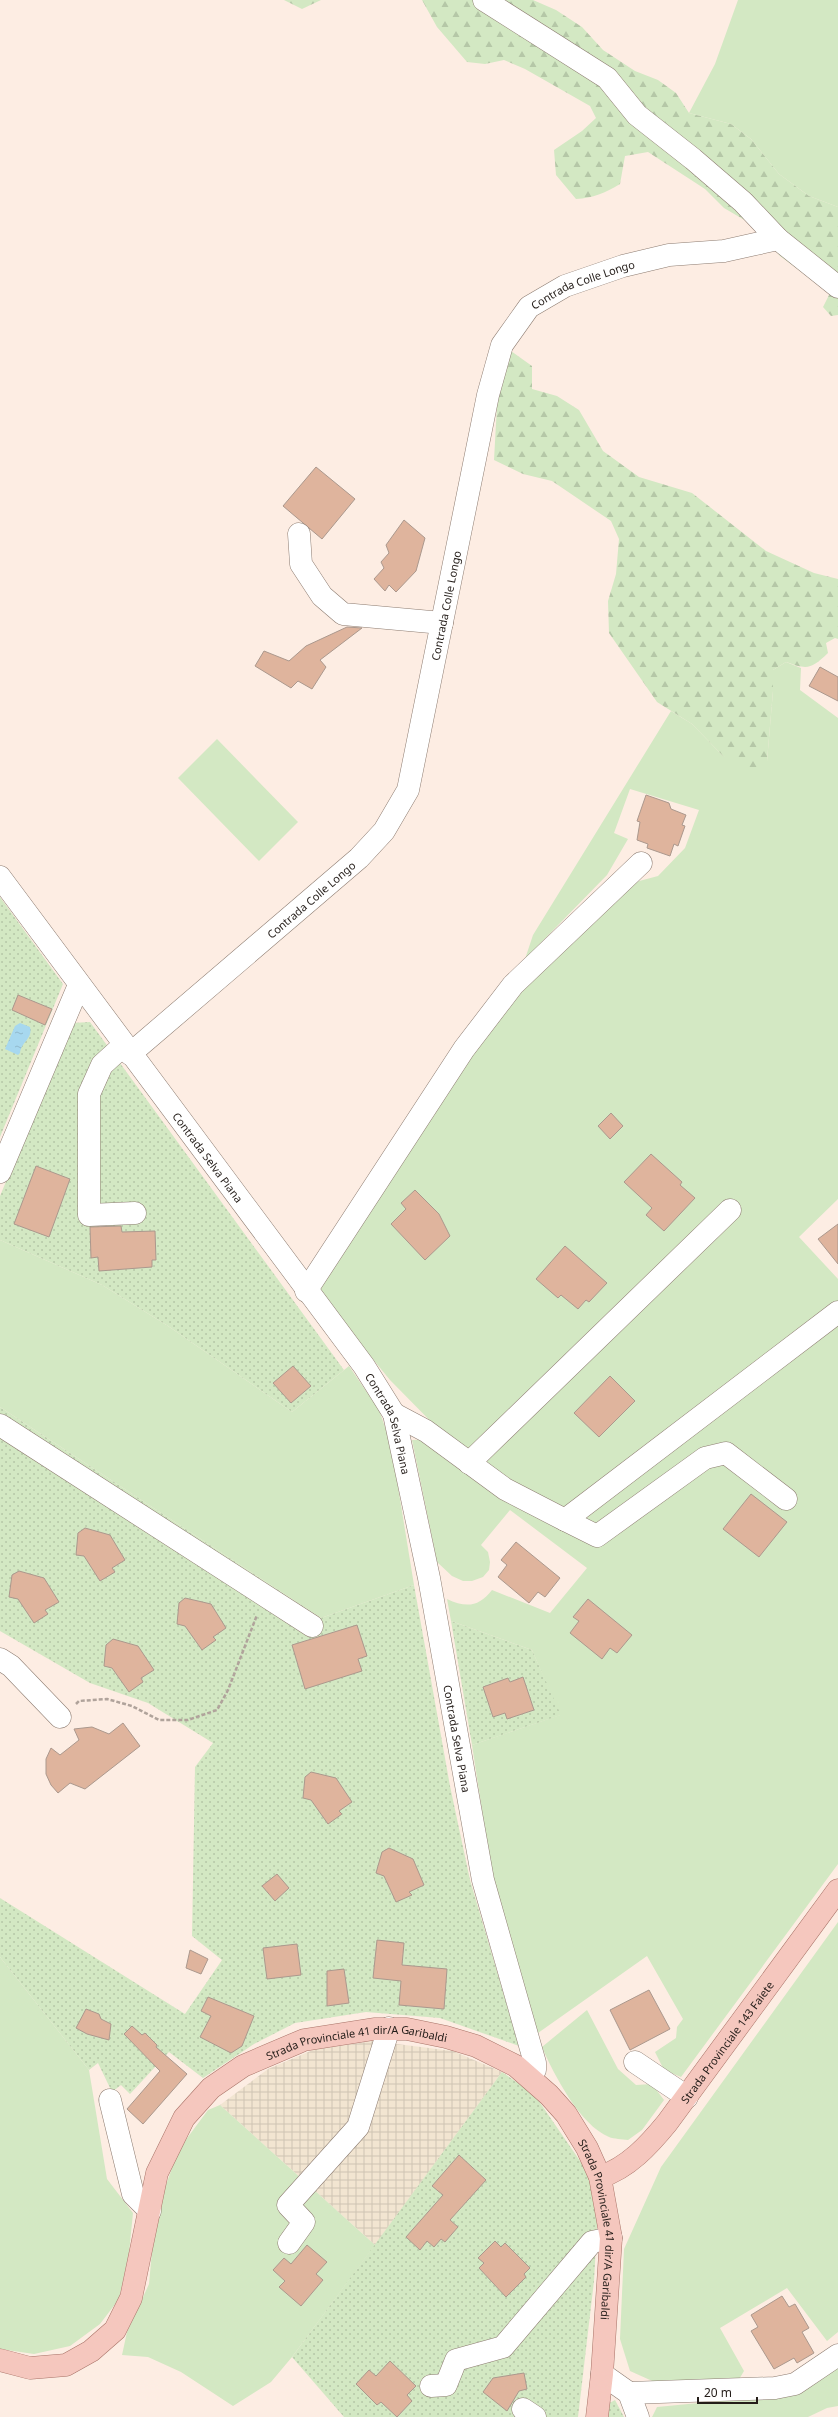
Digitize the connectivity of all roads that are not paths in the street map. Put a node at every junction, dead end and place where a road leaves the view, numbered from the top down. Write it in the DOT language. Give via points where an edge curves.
graph roads {
  1 [pos="484,0"];
  2 [pos="778,239"];
  3 [pos="838,288"];
  4 [pos="299,534"];
  5 [pos="442,622"];
  6 [pos="641,863"];
  7 [pos="0,877"];
  8 [pos="79,985"];
  9 [pos="127,1050"];
  10 [pos="0,1172"];
  11 [pos="730,1210"];
  12 [pos="135,1213"];
  13 [pos="306,1291"];
  14 [pos="838,1312"];
  15 [pos="394,1414"];
  16 [pos="0,1425"];
  17 [pos="469,1464"];
  18 [pos="786,1499"];
  19 [pos="565,1520"];
  20 [pos="312,1626"];
  21 [pos="0,1658"];
  22 [pos="60,1716"];
  23 [pos="838,1890"];
  24 [pos="389,2028"];
  25 [pos="635,2062"];
  26 [pos="531,2076"];
  27 [pos="687,2097"];
  28 [pos="110,2100"];
  29 [pos="600,2177"];
  30 [pos="150,2211"];
  31 [pos="610,2238"];
  32 [pos="289,2243"];
  33 [pos="838,2355"];
  34 [pos="0,2360"];
  35 [pos="602,2374"];
  36 [pos="431,2386"];
  37 [pos="629,2394"];
  38 [pos="597,2417"];
  39 [pos="638,2417"];
  1 -- 2 [label="street" via="607,78 637,115 693,158 743,202"];
  2 -- 3 [label="street"];
  2 -- 5 [label="street, Contrada Colle Longo" via="724,251 669,255 623,266 565,286 529,307 502,345 488,395"];
  4 -- 5 [label="street" via="301,564 322,596 343,614"];
  5 -- 9 [label="street, Contrada Colle Longo" via="400,786 384,831 359,858"];
  6 -- 13 [label="street" via="514,985 464,1049"];
  7 -- 8 [label="street, Contrada Selva Piana"];
  8 -- 9 [label="street, Contrada Selva Piana"];
  8 -- 10 [label="street"];
  9 -- 12 [label="street, Contrada Colle Longo" via="102,1065 89,1094 89,1215"];
  9 -- 13 [label="street, Contrada Selva Piana"];
  11 -- 17 [label="street"];
  13 -- 15 [label="street, Contrada Selva Piana" via="364,1366"];
  14 -- 19 [label="street"];
  15 -- 17 [label="street" via="426,1431"];
  15 -- 26 [label="street, Contrada Selva Piana" via="429,1578 484,1880 535,2063 535,2070"];
  16 -- 20 [label="street"];
  17 -- 19 [label="street" via="505,1489"];
  18 -- 19 [label="street" via="726,1453 705,1458 597,1536"];
  21 -- 22 [label="street"];
  23 -- 27 [label="main road, Strada Provinciale 143 Faiete"];
  24 -- 26 [label="main road, Strada Provinciale 41 dir/A Garibaldi" via="433,2034 476,2046"];
  24 -- 30 [label="main road, Strada Provinciale 41 dir/A Garibaldi" via="304,2040 243,2066 211,2088 184,2118 157,2173"];
  24 -- 32 [label="street" via="358,2127 288,2205 304,2222"];
  25 -- 27 [label="street"];
  26 -- 29 [label="main road, Strada Provinciale 41 dir/A Garibaldi" via="566,2114 587,2148"];
  27 -- 29 [label="main road, Strada Provinciale 143 Faiete" via="646,2148 614,2171"];
  28 -- 30 [label="street" via="133,2194"];
  29 -- 31 [label="main road, Strada Provinciale 41 dir/A Garibaldi"];
  30 -- 34 [label="main road, Strada Provinciale 41 dir/A Garibaldi" via="131,2298 115,2330 91,2351 66,2365 30,2368"];
  31 -- 35 [label="main road, Strada Provinciale 41 dir/A Garibaldi"];
  31 -- 36 [label="street" via="592,2242 503,2347 456,2360 446,2385"];
  33 -- 37 [label="street" via="795,2384 775,2388"];
  35 -- 37 [label="street"];
  35 -- 38 [label="main road, Strada Provinciale 41 dir/A Garibaldi"];
  37 -- 39 [label="street"];
}
